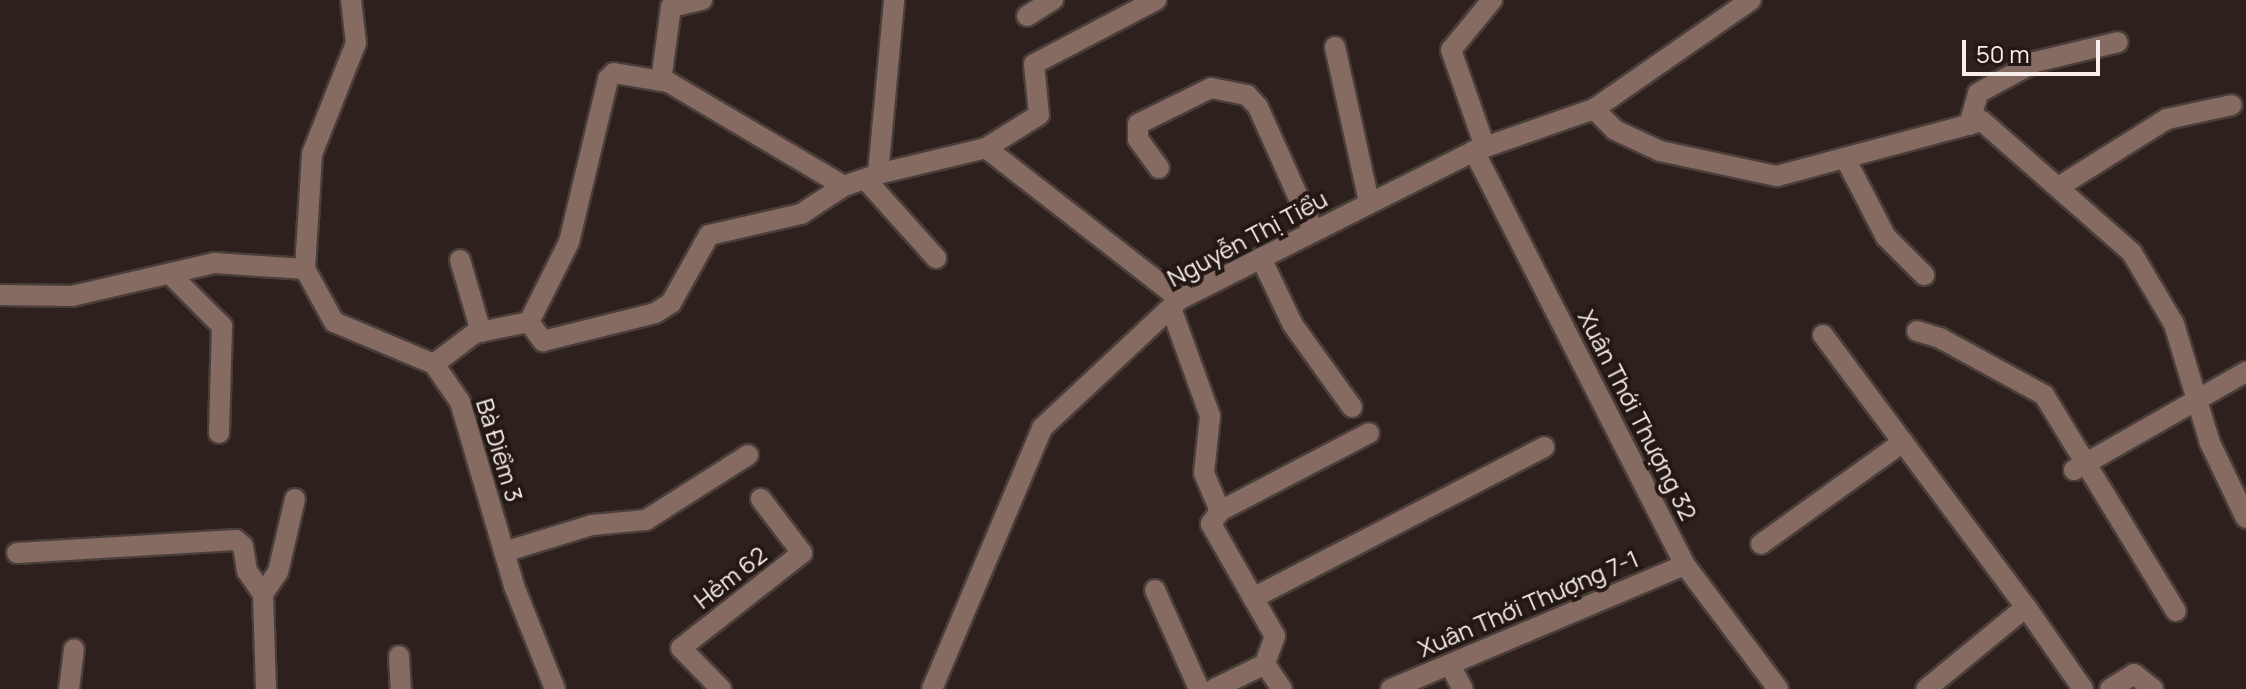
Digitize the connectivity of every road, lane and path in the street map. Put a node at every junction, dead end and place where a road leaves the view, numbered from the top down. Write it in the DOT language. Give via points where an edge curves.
graph roads {
  1 [pos="351,0"];
  2 [pos="702,0"];
  3 [pos="894,0"];
  4 [pos="1053,0"];
  5 [pos="1156,0"];
  6 [pos="1492,0"];
  7 [pos="1751,0"];
  8 [pos="1027,16"];
  9 [pos="2118,42"];
  10 [pos="1335,47"];
  11 [pos="661,81"];
  12 [pos="2232,105"];
  13 [pos="1594,109"];
  14 [pos="1969,125"];
  15 [pos="986,148"];
  16 [pos="1480,149"];
  17 [pos="1845,158"];
  18 [pos="1159,168"];
  19 [pos="872,177"];
  20 [pos="844,186"];
  21 [pos="2060,186"];
  22 [pos="1369,202"];
  23 [pos="1313,230"];
  24 [pos="936,258"];
  25 [pos="1261,258"];
  26 [pos="460,260"];
  27 [pos="305,269"];
  28 [pos="170,274"];
  29 [pos="1924,275"];
  30 [pos="0,295"];
  31 [pos="1176,304"];
  32 [pos="529,322"];
  33 [pos="1917,331"];
  34 [pos="481,332"];
  35 [pos="1823,335"];
  36 [pos="434,364"];
  37 [pos="2246,372"];
  38 [pos="2196,397"];
  39 [pos="1352,407"];
  40 [pos="219,433"];
  41 [pos="1369,433"];
  42 [pos="1903,442"];
  43 [pos="1544,447"];
  44 [pos="748,455"];
  45 [pos="2080,466"];
  46 [pos="295,499"];
  47 [pos="761,499"];
  48 [pos="1220,511"];
  49 [pos="2246,518"];
  50 [pos="1761,544"];
  51 [pos="504,552"];
  52 [pos="17,553"];
  53 [pos="1685,565"];
  54 [pos="1155,590"];
  55 [pos="263,594"];
  56 [pos="1253,598"];
  57 [pos="2026,607"];
  58 [pos="2176,611"];
  59 [pos="74,649"];
  60 [pos="399,656"];
  61 [pos="1265,664"];
  62 [pos="1450,665"];
  63 [pos="69,689"];
  64 [pos="266,689"];
  65 [pos="401,689"];
  66 [pos="555,689"];
  67 [pos="721,689"];
  68 [pos="932,689"];
  69 [pos="1199,689"];
  70 [pos="1214,689"];
  71 [pos="1282,689"];
  72 [pos="1391,689"];
  73 [pos="1463,689"];
  74 [pos="1778,689"];
  75 [pos="1926,689"];
  76 [pos="2083,689"];
  77 [pos="2110,689"];
  78 [pos="2153,689"];
  1 -- 27 [label="street" via="356,43 312,154"];
  2 -- 11 [label="street" via="671,7"];
  3 -- 19 [label="street"];
  4 -- 8 [label="street"];
  5 -- 15 [label="street" via="1034,64 1039,115"];
  6 -- 16 [label="street, Xuân Thới Thượng 32" via="1451,50"];
  7 -- 13 [label="street, Nguyễn Thị Tiểu"];
  9 -- 14 [label="street" via="2035,62 1978,93"];
  10 -- 22 [label="street"];
  11 -- 20 [label="street"];
  11 -- 32 [label="street" via="618,72 609,75 569,242"];
  12 -- 21 [label="street" via="2167,119"];
  13 -- 16 [label="street, Nguyễn Thị Tiểu"];
  13 -- 17 [label="street" via="1615,130 1660,151 1777,176"];
  14 -- 17 [label="street"];
  14 -- 21 [label="street" via="1982,121"];
  15 -- 19 [label="street"];
  15 -- 31 [label="street"];
  16 -- 22 [label="street, Nguyễn Thị Tiểu"];
  16 -- 53 [label="street, Xuân Thới Thượng 32"];
  17 -- 29 [label="street" via="1886,237"];
  18 -- 23 [label="street" via="1138,139 1138,124 1211,88 1247,95 1258,107"];
  19 -- 20 [label="street"];
  19 -- 24 [label="street"];
  20 -- 32 [label="street" via="801,214 709,235 671,303 655,313 543,341"];
  21 -- 38 [label="street" via="2132,253 2174,324"];
  22 -- 23 [label="street, Nguyễn Thị Tiểu"];
  23 -- 25 [label="street, Nguyễn Thị Tiểu"];
  25 -- 31 [label="street, Nguyễn Thị Tiểu"];
  25 -- 39 [label="street" via="1293,325"];
  26 -- 34 [label="street"];
  27 -- 28 [label="street" via="214,263"];
  27 -- 36 [label="street" via="334,322"];
  28 -- 30 [label="street" via="72,296"];
  28 -- 40 [label="street" via="222,326"];
  31 -- 48 [label="street" via="1210,416 1204,473"];
  31 -- 68 [label="street, Nguyễn Thị Tiểu" via="1042,428"];
  32 -- 34 [label="street"];
  33 -- 45 [label="street" via="1940,338 2044,395"];
  34 -- 36 [label="street"];
  35 -- 42 [label="street"];
  36 -- 51 [label="street, Bà Điểm 3" via="460,402"];
  37 -- 38 [label="street"];
  38 -- 45 [label="street"];
  38 -- 49 [label="street" via="2210,443"];
  41 -- 48 [label="street"];
  42 -- 50 [label="street"];
  42 -- 57 [label="street"];
  43 -- 56 [label="street"];
  44 -- 51 [label="street" via="646,520 592,525"];
  45 -- 58 [label="street"];
  46 -- 55 [label="street" via="278,572"];
  47 -- 67 [label="street, Hẻm 62" via="802,553 681,648"];
  48 -- 56 [label="street" via="1211,524"];
  51 -- 66 [label="street, Bà Điểm 3"];
  52 -- 55 [label="street" via="229,540 243,546 247,571"];
  53 -- 62 [label="street, Xuân Thới Thượng 7-1"];
  53 -- 74 [label="street, Xuân Thới Thượng 32"];
  54 -- 69 [label="street"];
  55 -- 64 [label="street"];
  56 -- 61 [label="street" via="1275,636"];
  57 -- 75 [label="street"];
  57 -- 76 [label="street"];
  59 -- 63 [label="street"];
  60 -- 65 [label="street"];
  61 -- 70 [label="street"];
  61 -- 71 [label="street"];
  62 -- 72 [label="street, Xuân Thới Thượng 7-1"];
  62 -- 73 [label="street"];
  77 -- 78 [label="street" via="2137,674"];
}
